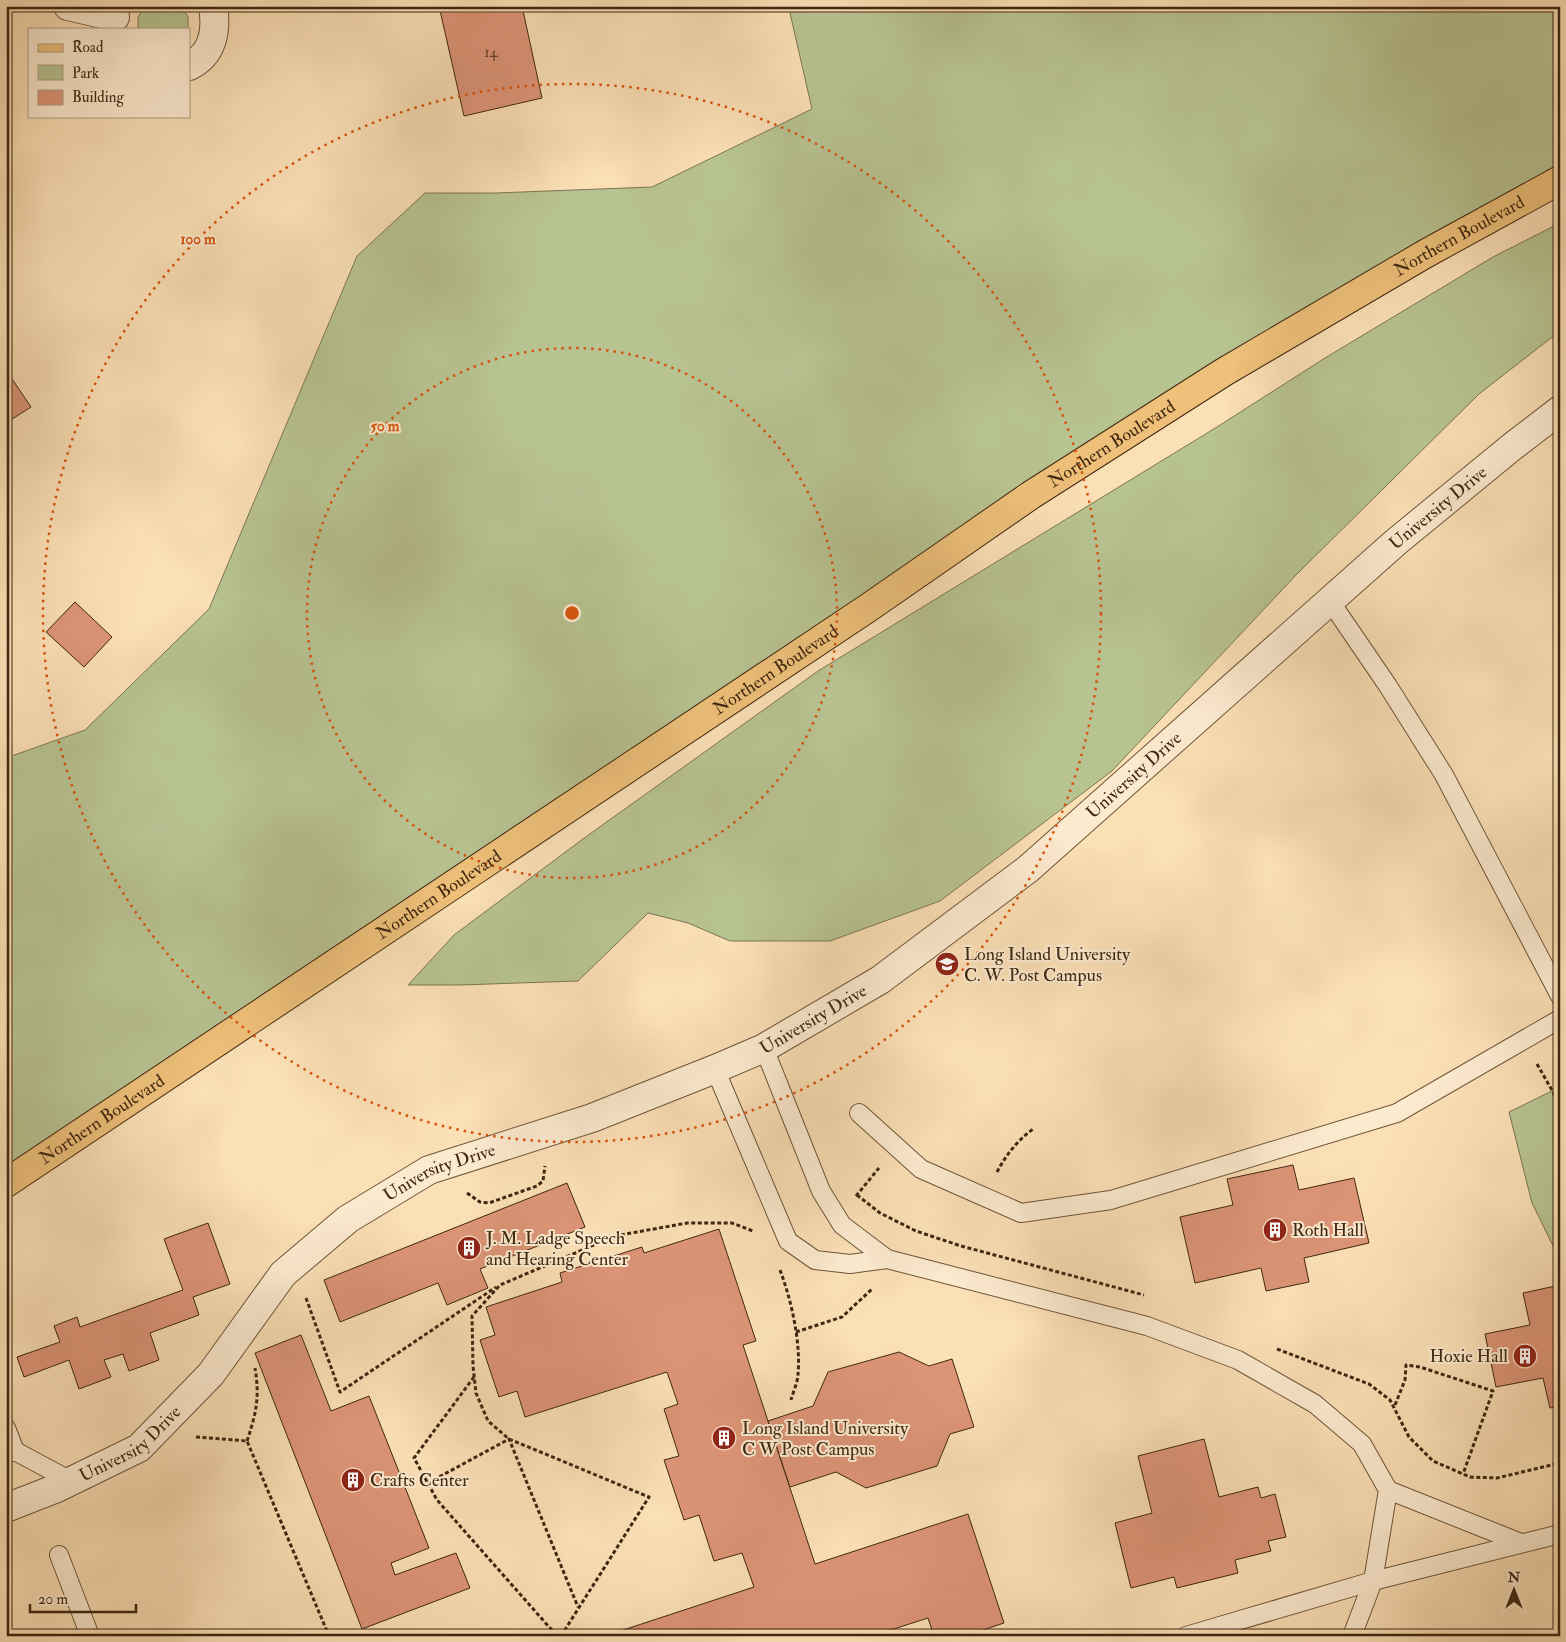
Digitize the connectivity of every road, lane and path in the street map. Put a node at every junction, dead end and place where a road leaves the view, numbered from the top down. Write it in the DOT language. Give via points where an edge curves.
graph roads {
  1 [pos="68,6"];
  2 [pos="213,6"];
  3 [pos="116,17"];
  4 [pos="190,66"];
  5 [pos="1560,180"];
  6 [pos="1560,410"];
  7 [pos="1330,601"];
  8 [pos="1560,996"];
  9 [pos="1560,1019"];
  10 [pos="1523,1040"];
  11 [pos="764,1048"];
  12 [pos="715,1069"];
  13 [pos="1560,1108"];
  14 [pos="859,1113"];
  15 [pos="1033,1129"];
  16 [pos="896,1146"];
  17 [pos="547,1159"];
  18 [pos="6,1183"];
  19 [pos="467,1192"];
  20 [pos="857,1195"];
  21 [pos="984,1197"];
  22 [pos="758,1235"];
  23 [pos="887,1259"];
  24 [pos="777,1262"];
  25 [pos="293,1265"];
  26 [pos="500,1284"];
  27 [pos="247,1324"];
  28 [pos="474,1377"];
  29 [pos="791,1400"];
  30 [pos="1394,1406"];
  31 [pos="6,1428"];
  32 [pos="153,1434"];
  33 [pos="509,1438"];
  34 [pos="247,1441"];
  35 [pos="11,1452"];
  36 [pos="1462,1474"];
  37 [pos="71,1481"];
  38 [pos="428,1483"];
  39 [pos="1388,1490"];
  40 [pos="6,1508"];
  41 [pos="1560,1534"];
  42 [pos="1522,1542"];
  43 [pos="59,1555"];
  44 [pos="1373,1581"];
  45 [pos="579,1608"];
  46 [pos="90,1636"];
  47 [pos="329,1636"];
  48 [pos="449,1636"];
  49 [pos="490,1636"];
  50 [pos="557,1636"];
  51 [pos="561,1636"];
  52 [pos="1186,1636"];
  53 [pos="1352,1636"];
  1 -- 3 [label="street"];
  2 -- 4 [label="street" via="216,22 213,38 206,52"];
  5 -- 18 [label="main road, Northern Boulevard" via="1425,254 1241,362 1031,495 868,608"];
  6 -- 7 [label="street, University Drive" via="1396,542"];
  7 -- 8 [label="lane" via="1444,775"];
  7 -- 11 [label="street, University Drive" via="1028,869 880,980"];
  9 -- 10 [label="lane"];
  10 -- 13 [label="path"];
  10 -- 21 [label="lane" via="1397,1113 1111,1200 1020,1214"];
  11 -- 12 [label="street, University Drive"];
  11 -- 23 [label="lane" via="820,1191 842,1225"];
  12 -- 23 [label="lane" via="788,1241 815,1260 850,1264"];
  12 -- 25 [label="street, University Drive" via="592,1118 428,1170 348,1219"];
  14 -- 16 [label="lane"];
  15 -- 21 [label="path" via="1005,1157"];
  16 -- 20 [label="path"];
  16 -- 21 [label="lane" via="922,1169"];
  17 -- 19 [label="path" via="543,1181 537,1186 489,1204 480,1202"];
  22 -- 26 [label="path" via="732,1223 687,1223 615,1236"];
  23 -- 39 [label="lane" via="1147,1326 1238,1360 1315,1404 1362,1444"];
  24 -- 29 [label="path" via="787,1288 796,1332 798,1374"];
  25 -- 26 [label="path" via="340,1392"];
  25 -- 27 [label="street, University Drive"];
  26 -- 28 [label="path" via="472,1316"];
  27 -- 32 [label="street, University Drive" via="211,1374"];
  27 -- 34 [label="path" via="258,1384 256,1413"];
  28 -- 33 [label="path" via="476,1393 488,1422"];
  28 -- 38 [label="path" via="414,1458"];
  30 -- 36 [label="path" via="1405,1380 1406,1365 1493,1391"];
  31 -- 35 [label="lane"];
  32 -- 34 [label="path"];
  32 -- 37 [label="street, University Drive" via="139,1448"];
  33 -- 38 [label="path"];
  33 -- 45 [label="path"];
  33 -- 45 [label="path" via="649,1497"];
  34 -- 47 [label="path"];
  35 -- 37 [label="lane"];
  37 -- 40 [label="street, University Drive"];
  38 -- 50 [label="path" via="437,1500"];
  39 -- 42 [label="lane"];
  39 -- 44 [label="lane"];
  41 -- 42 [label="lane"];
  42 -- 44 [label="lane"];
  43 -- 46 [label="lane"];
  44 -- 52 [label="lane"];
  44 -- 53 [label="lane"];
  45 -- 51 [label="path"];
  48 -- 49 [label="path" via="461,1633"];
}
